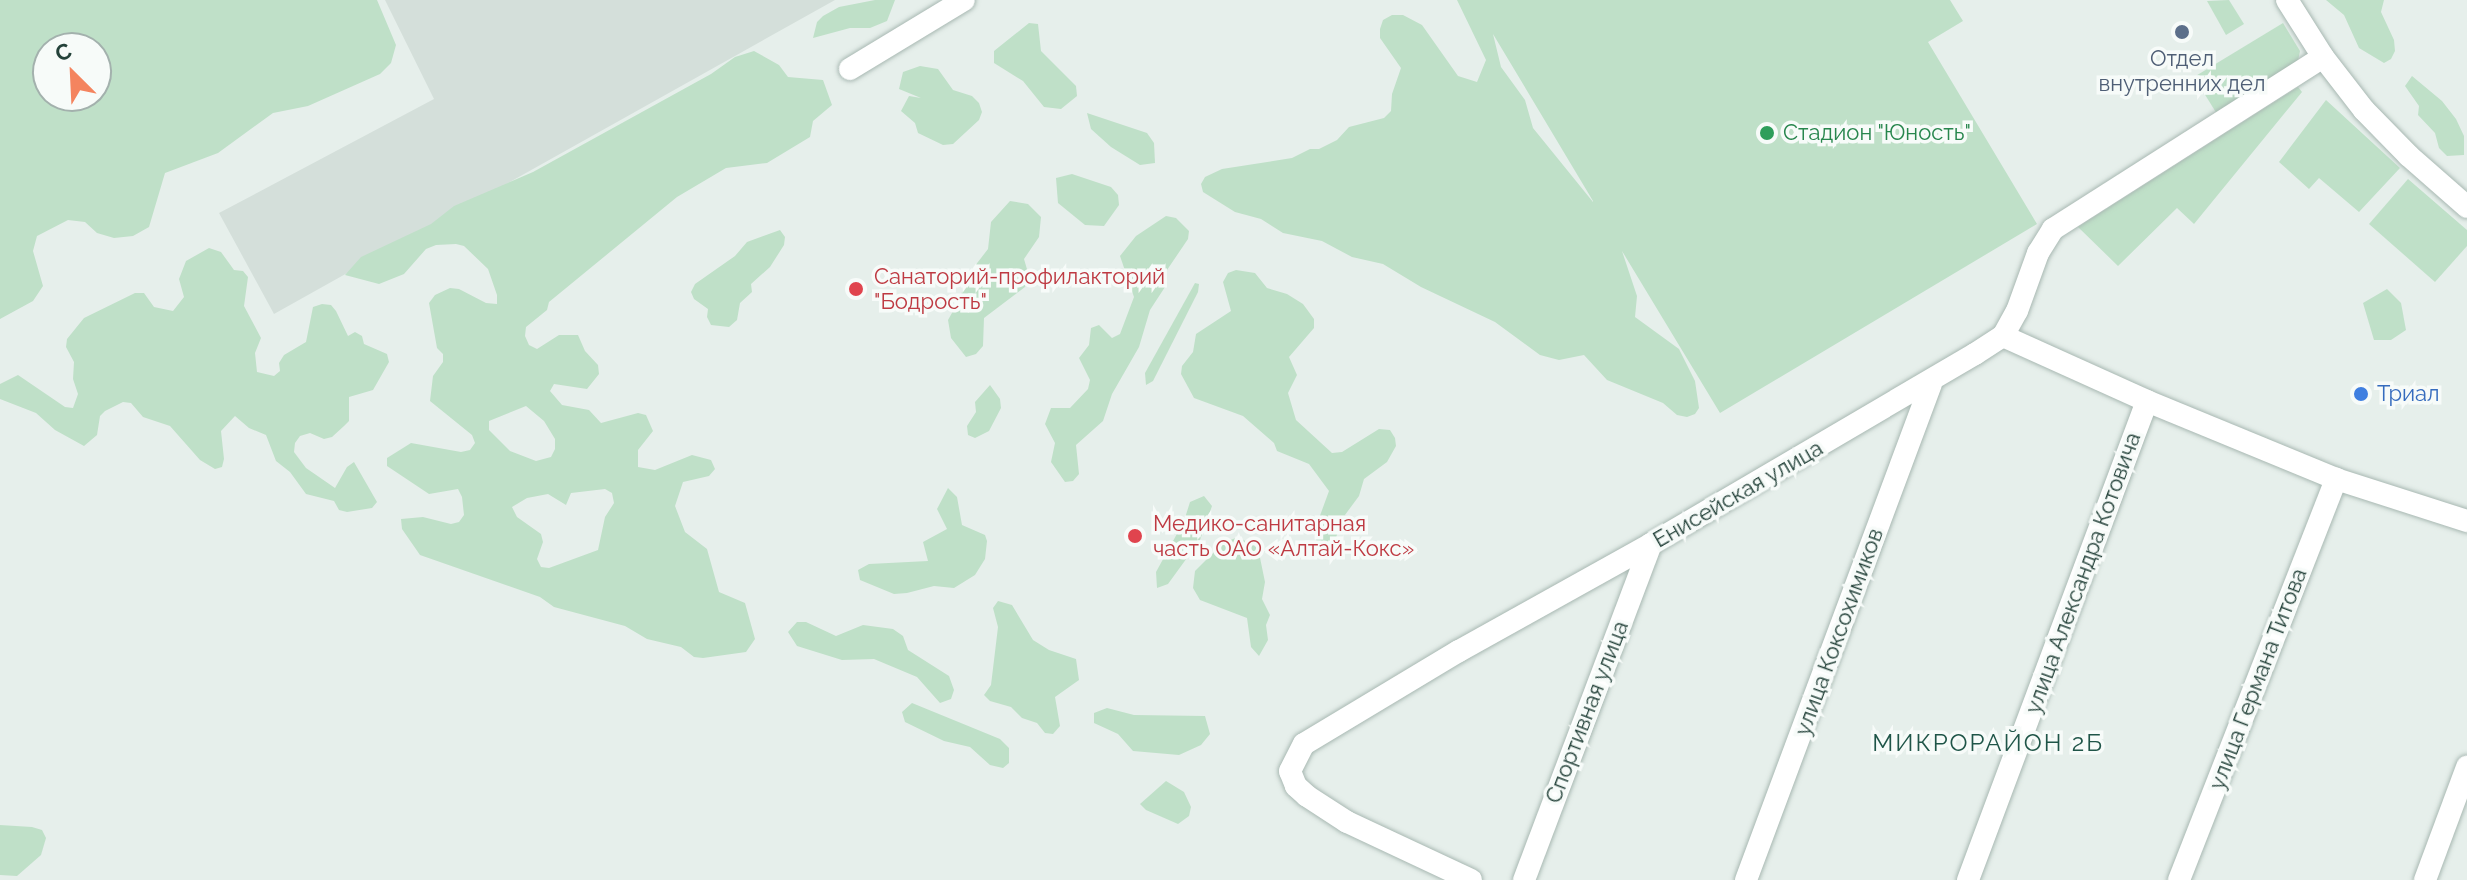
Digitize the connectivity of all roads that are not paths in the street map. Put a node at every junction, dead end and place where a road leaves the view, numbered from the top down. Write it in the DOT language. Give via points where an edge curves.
graph roads {
  1 [pos="964,0"];
  2 [pos="2287,0"];
  3 [pos="2323,57"];
  4 [pos="850,69"];
  5 [pos="2467,207"];
  6 [pos="2003,336"];
  7 [pos="1931,384"];
  8 [pos="2147,401"];
  9 [pos="2336,479"];
  10 [pos="2467,521"];
  11 [pos="1651,544"];
  12 [pos="2467,767"];
  13 [pos="1471,880"];
  14 [pos="1524,880"];
  15 [pos="1746,880"];
  16 [pos="1968,880"];
  17 [pos="2179,880"];
  18 [pos="2425,880"];
  1 -- 4 [label="street"];
  2 -- 3 [label="street"];
  3 -- 5 [label="street" via="2373,120"];
  3 -- 6 [label="street, Енисейская улица" via="2053,229"];
  6 -- 7 [label="street, Енисейская улица"];
  6 -- 8 [label="street"];
  7 -- 11 [label="street, Енисейская улица"];
  7 -- 15 [label="street, улица Коксохимиков"];
  8 -- 9 [label="street"];
  8 -- 16 [label="street, улица Александра Котовича"];
  9 -- 10 [label="street"];
  9 -- 17 [label="street, улица Германа Титова"];
  11 -- 13 [label="street, Енисейская улица" via="1459,651 1304,744 1296,755 1290,771 1307,796 1347,822"];
  11 -- 14 [label="street, Спортивная улица"];
  12 -- 18 [label="street"];
}
